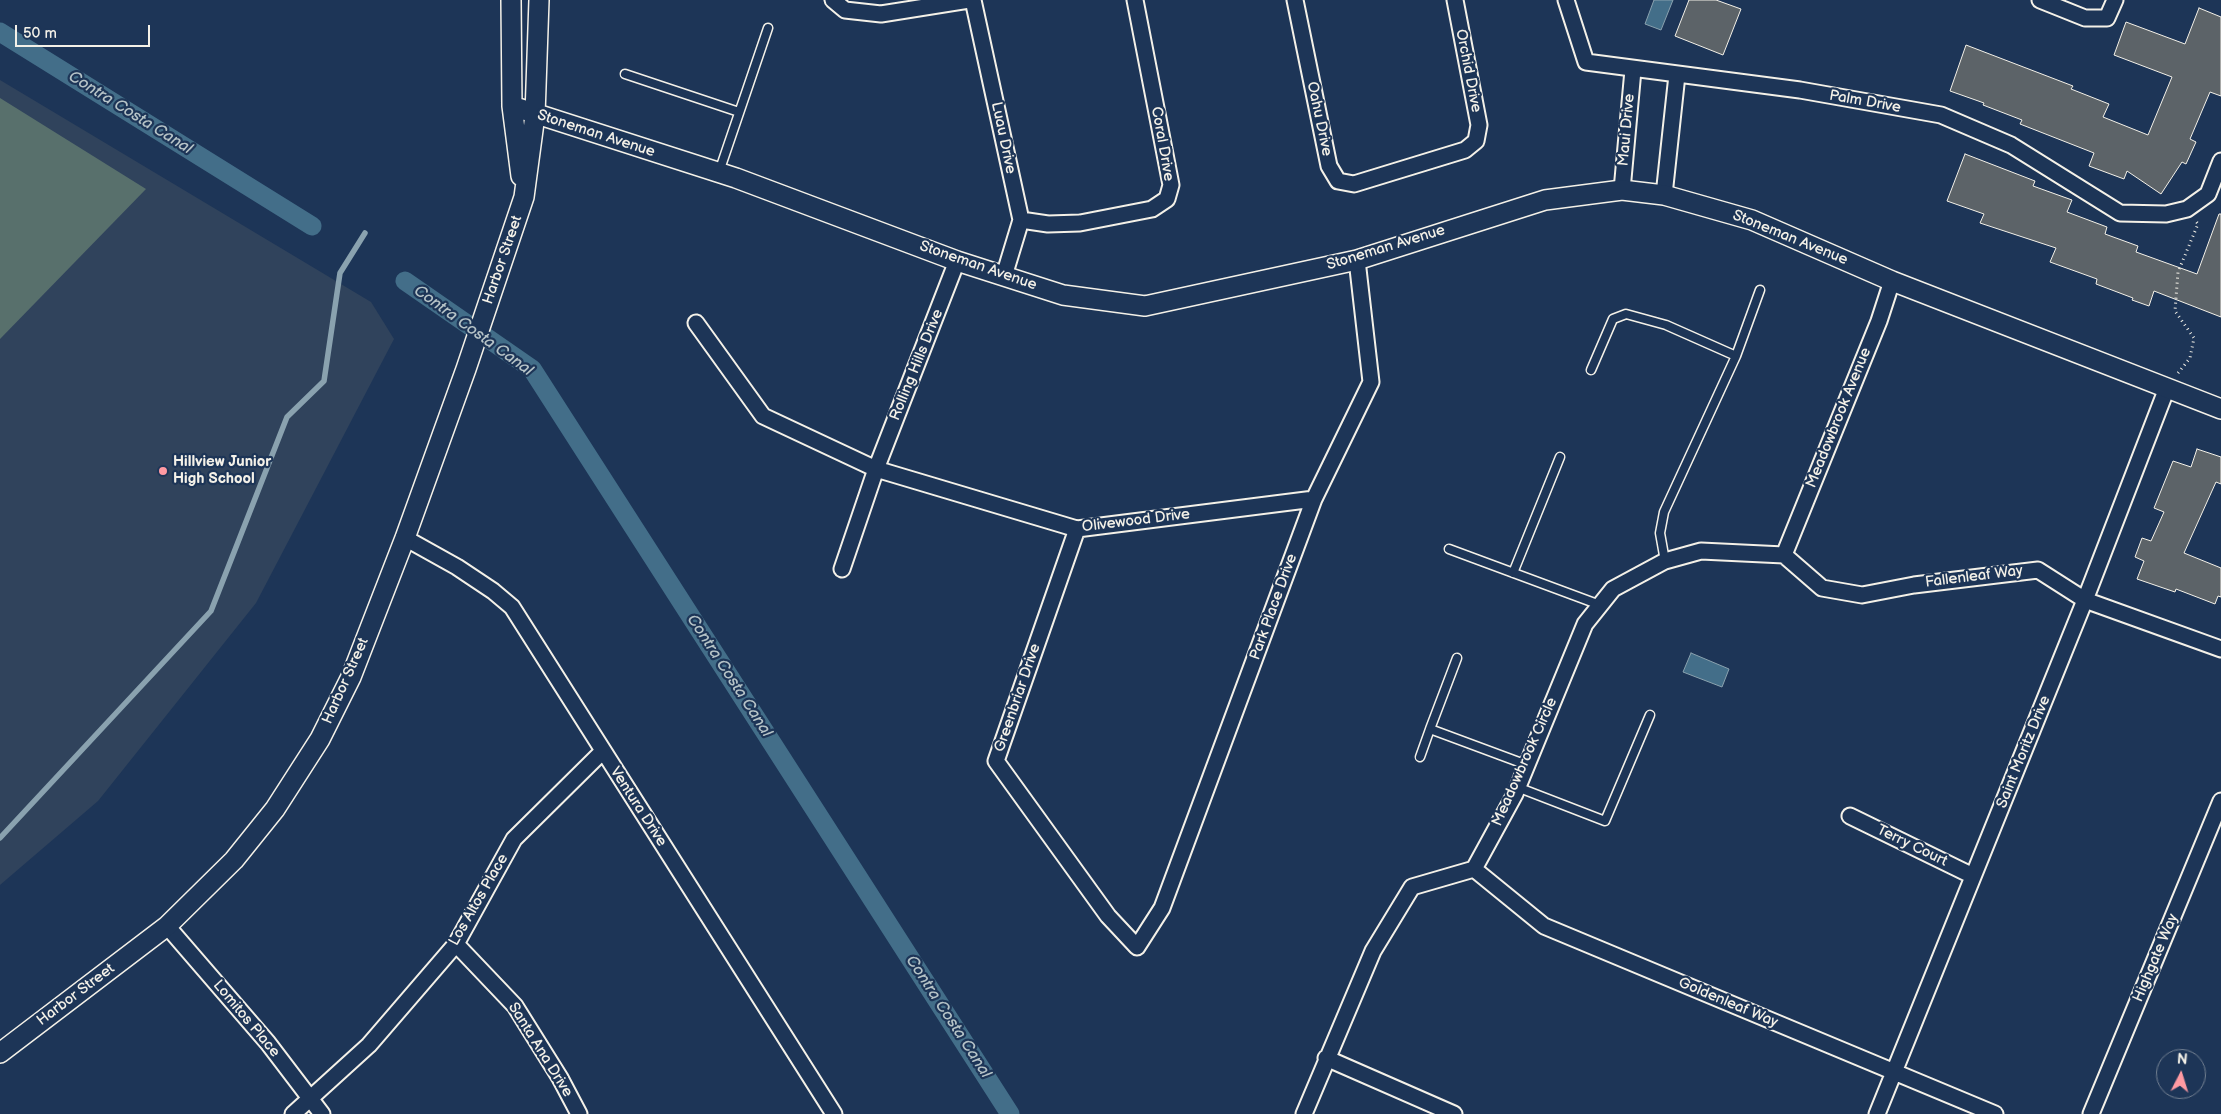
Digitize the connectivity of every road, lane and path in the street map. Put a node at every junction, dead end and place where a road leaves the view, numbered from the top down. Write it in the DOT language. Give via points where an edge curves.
graph roads {
  1 [pos="512,0"];
  2 [pos="539,0"];
  3 [pos="833,0"];
  4 [pos="971,0"];
  5 [pos="1135,0"];
  6 [pos="1295,0"];
  7 [pos="1455,0"];
  8 [pos="1566,0"];
  9 [pos="2040,0"];
  10 [pos="2115,0"];
  11 [pos="768,28"];
  12 [pos="1632,70"];
  13 [pos="625,74"];
  14 [pos="1677,75"];
  15 [pos="512,106"];
  16 [pos="739,112"];
  17 [pos="535,115"];
  18 [pos="1476,142"];
  19 [pos="2221,160"];
  20 [pos="719,172"];
  21 [pos="1622,190"];
  22 [pos="1664,195"];
  23 [pos="524,197"];
  24 [pos="2187,209"];
  25 [pos="1021,220"];
  26 [pos="1358,260"];
  27 [pos="957,261"];
  28 [pos="1004,276"];
  29 [pos="1892,281"];
  30 [pos="1760,290"];
  31 [pos="696,323"];
  32 [pos="1736,356"];
  33 [pos="1592,370"];
  34 [pos="2167,388"];
  35 [pos="2221,409"];
  36 [pos="1560,457"];
  37 [pos="876,469"];
  38 [pos="1314,499"];
  39 [pos="1077,529"];
  40 [pos="405,538"];
  41 [pos="1448,549"];
  42 [pos="1784,555"];
  43 [pos="1666,561"];
  44 [pos="842,569"];
  45 [pos="1513,573"];
  46 [pos="2085,600"];
  47 [pos="1600,605"];
  48 [pos="2221,649"];
  49 [pos="1457,658"];
  50 [pos="1650,715"];
  51 [pos="1430,729"];
  52 [pos="603,751"];
  53 [pos="1420,757"];
  54 [pos="1527,765"];
  55 [pos="1517,787"];
  56 [pos="2221,801"];
  57 [pos="1850,816"];
  58 [pos="1474,869"];
  59 [pos="1974,876"];
  60 [pos="167,926"];
  61 [pos="456,944"];
  62 [pos="1137,947"];
  63 [pos="0,1053"];
  64 [pos="1326,1058"];
  65 [pos="1895,1073"];
  66 [pos="310,1099"];
  67 [pos="293,1114"];
  68 [pos="322,1114"];
  69 [pos="579,1114"];
  70 [pos="834,1114"];
  71 [pos="1304,1114"];
  72 [pos="1454,1114"];
  73 [pos="1878,1114"];
  74 [pos="1995,1114"];
  75 [pos="2090,1114"];
  1 -- 15 [label="street, Harbor Street"];
  2 -- 17 [label="street, Harbor Street"];
  3 -- 4 [label="street" via="845,10 881,14"];
  4 -- 25 [label="street, Luau Drive"];
  5 -- 25 [label="street, Coral Drive" via="1171,185 1167,199 1152,209 1080,223 1048,224"];
  6 -- 18 [label="street, Oahu Drive" via="1329,166 1338,181 1354,184 1465,150"];
  7 -- 18 [label="street, Orchid Drive" via="1478,125"];
  8 -- 12 [label="street, Palm Drive" via="1586,62"];
  9 -- 10 [label="street" via="2085,18 2107,18"];
  11 -- 16 [label="lane"];
  12 -- 14 [label="street, Palm Drive"];
  12 -- 21 [label="street, Maui Drive"];
  13 -- 16 [label="lane"];
  14 -- 22 [label="street"];
  14 -- 24 [label="street, Palm Drive" via="1800,90 1941,115 2011,145 2120,213 2166,214"];
  15 -- 17 [label="street, Stoneman Avenue"];
  15 -- 23 [label="street, Harbor Street"];
  16 -- 20 [label="lane"];
  17 -- 20 [label="street, Stoneman Avenue"];
  17 -- 23 [label="street, Harbor Street"];
  19 -- 24 [label="street" via="2208,194"];
  20 -- 27 [label="street, Stoneman Avenue"];
  21 -- 22 [label="street, Stoneman Avenue"];
  21 -- 26 [label="street, Stoneman Avenue" via="1544,200"];
  22 -- 29 [label="street, Stoneman Avenue" via="1752,220"];
  23 -- 40 [label="street, Harbor Street"];
  24 -- 34 [label="path" via="2198,224 2178,272 2175,311 2194,338 2190,358"];
  25 -- 28 [label="street, Luau Drive"];
  26 -- 28 [label="street, Stoneman Avenue" via="1145,306 1063,295"];
  26 -- 38 [label="street, Park Place Drive" via="1371,382"];
  27 -- 28 [label="street, Stoneman Avenue"];
  27 -- 37 [label="street, Rolling Hills Drive"];
  29 -- 34 [label="street, Stoneman Avenue"];
  29 -- 42 [label="street, Meadowbrook Avenue" via="1879,321"];
  30 -- 32 [label="lane"];
  31 -- 37 [label="street, Olivewood Drive" via="762,416"];
  32 -- 33 [label="lane" via="1666,325 1626,314 1613,319"];
  32 -- 43 [label="lane" via="1664,512 1660,534"];
  34 -- 35 [label="street, Stoneman Avenue"];
  34 -- 46 [label="street, Saint Moritz Drive"];
  36 -- 45 [label="lane"];
  37 -- 39 [label="street, Olivewood Drive"];
  37 -- 44 [label="street, Rolling Hills Drive"];
  38 -- 39 [label="street, Olivewood Drive"];
  38 -- 62 [label="street, Park Place Drive" via="1162,908"];
  39 -- 62 [label="street, Greenbriar Drive" via="996,761 1108,916"];
  40 -- 52 [label="street, Ventura Drive" via="457,567 512,607"];
  40 -- 60 [label="street, Harbor Street" via="351,677 320,739 275,809 234,860"];
  41 -- 45 [label="lane"];
  42 -- 43 [label="street, Meadowbrook Circle" via="1701,551"];
  42 -- 46 [label="street, Fallenleaf Way" via="1822,588 1862,595 1914,585 2038,570"];
  43 -- 47 [label="street, Meadowbrook Circle" via="1613,589"];
  45 -- 47 [label="lane"];
  46 -- 48 [label="street, Fallenleaf Way"];
  46 -- 59 [label="street, Saint Moritz Drive"];
  47 -- 54 [label="street, Meadowbrook Circle" via="1585,624"];
  49 -- 51 [label="lane"];
  50 -- 55 [label="lane" via="1605,821"];
  51 -- 53 [label="lane"];
  51 -- 54 [label="lane"];
  52 -- 61 [label="street, Los Altos Place" via="514,840"];
  52 -- 70 [label="street, Ventura Drive"];
  54 -- 55 [label="street, Meadowbrook Circle"];
  55 -- 58 [label="street, Meadowbrook Circle"];
  56 -- 75 [label="street, Highgate Way"];
  57 -- 59 [label="street, Terry Court"];
  58 -- 64 [label="street" via="1412,887 1373,951"];
  58 -- 65 [label="street, Goldenleaf Way" via="1544,926"];
  59 -- 65 [label="street, Saint Moritz Drive"];
  60 -- 63 [label="street, Harbor Street"];
  60 -- 66 [label="street, Lomitos Place" via="268,1043"];
  61 -- 66 [label="street, Los Altos Place" via="369,1044"];
  61 -- 69 [label="street, Santa Ana Drive" via="515,1006"];
  64 -- 71 [label="street"];
  64 -- 72 [label="street"];
  65 -- 73 [label="street, Saint Moritz Drive"];
  65 -- 74 [label="street, Goldenleaf Way"];
  66 -- 67 [label="street, Los Altos Place"];
  66 -- 68 [label="street, Lomitos Place"];
}
